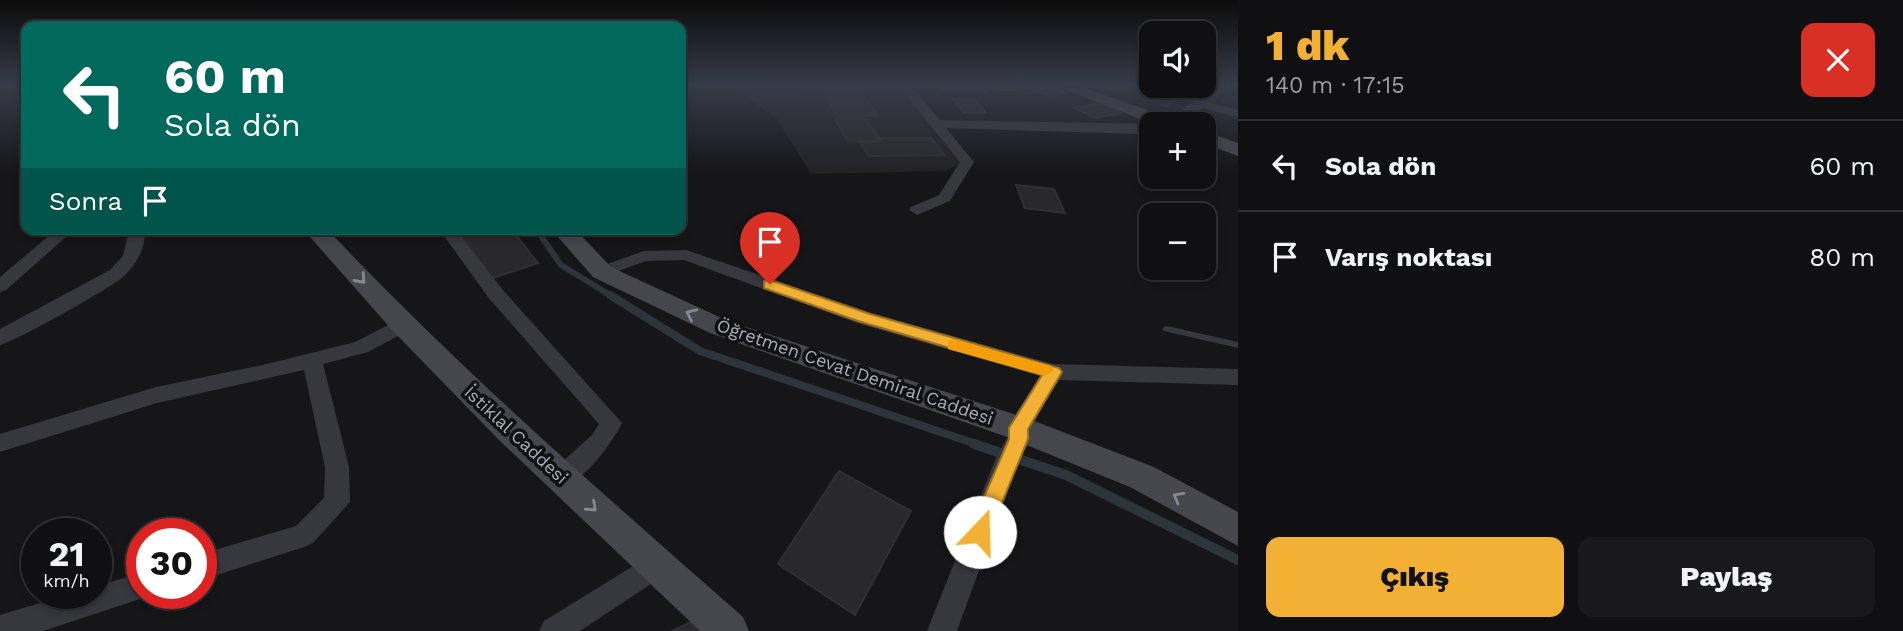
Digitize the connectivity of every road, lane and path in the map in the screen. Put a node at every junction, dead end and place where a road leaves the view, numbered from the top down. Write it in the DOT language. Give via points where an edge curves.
graph roads {
  1 [pos="930,114"];
  2 [pos="938,124"];
  3 [pos="1139,130"];
  4 [pos="1216,142"];
  5 [pos="1238,150"];
  6 [pos="917,210"];
  7 [pos="60,235"];
  8 [pos="137,235"];
  9 [pos="320,235"];
  10 [pos="452,235"];
  11 [pos="568,235"];
  12 [pos="602,272"];
  13 [pos="0,286"];
  14 [pos="402,325"];
  15 [pos="1167,330"];
  16 [pos="0,338"];
  17 [pos="1238,345"];
  18 [pos="312,360"];
  19 [pos="1053,372"];
  20 [pos="1238,377"];
  21 [pos="1015,442"];
  22 [pos="0,443"];
  23 [pos="561,478"];
  24 [pos="1238,530"];
  25 [pos="217,562"];
  26 [pos="656,565"];
  27 [pos="126,591"];
  28 [pos="0,630"];
  29 [pos="554,631"];
  30 [pos="729,631"];
  31 [pos="942,631"];
  1 -- 2 [label="street"];
  2 -- 3 [label="street"];
  2 -- 6 [label="street" via="967,162 945,198"];
  4 -- 5 [label="main road"];
  7 -- 13 [label="street"];
  8 -- 16 [label="street" via="131,257 116,274"];
  9 -- 14 [label="main road, İstiklal Caddesi, one-way"];
  10 -- 23 [label="street" via="495,293 611,423 600,442"];
  11 -- 12 [label="main road, Öğretmen Cevat Demiral Caddesi"];
  12 -- 19 [label="street" via="644,256 685,255 864,318"];
  21 -- 12 [label="main road, Öğretmen Cevat Demiral Caddesi, one-way" via="719,327"];
  14 -- 18 [label="street" via="361,347"];
  14 -- 23 [label="main road, İstiklal Caddesi"];
  15 -- 17 [label="lane"];
  18 -- 22 [label="street" via="156,395"];
  18 -- 25 [label="street" via="337,467 337,502 304,534"];
  19 -- 20 [label="street"];
  19 -- 21 [label="street"];
  24 -- 21 [label="main road, Öğretmen Cevat Demiral Caddesi, one-way" via="1142,477"];
  21 -- 31 [label="street"];
  23 -- 26 [label="main road, İstiklal Caddesi, one-way"];
  26 -- 29 [label="street"];
  26 -- 30 [label="main road, İstiklal Caddesi"];
  27 -- 28 [label="street"];
}
